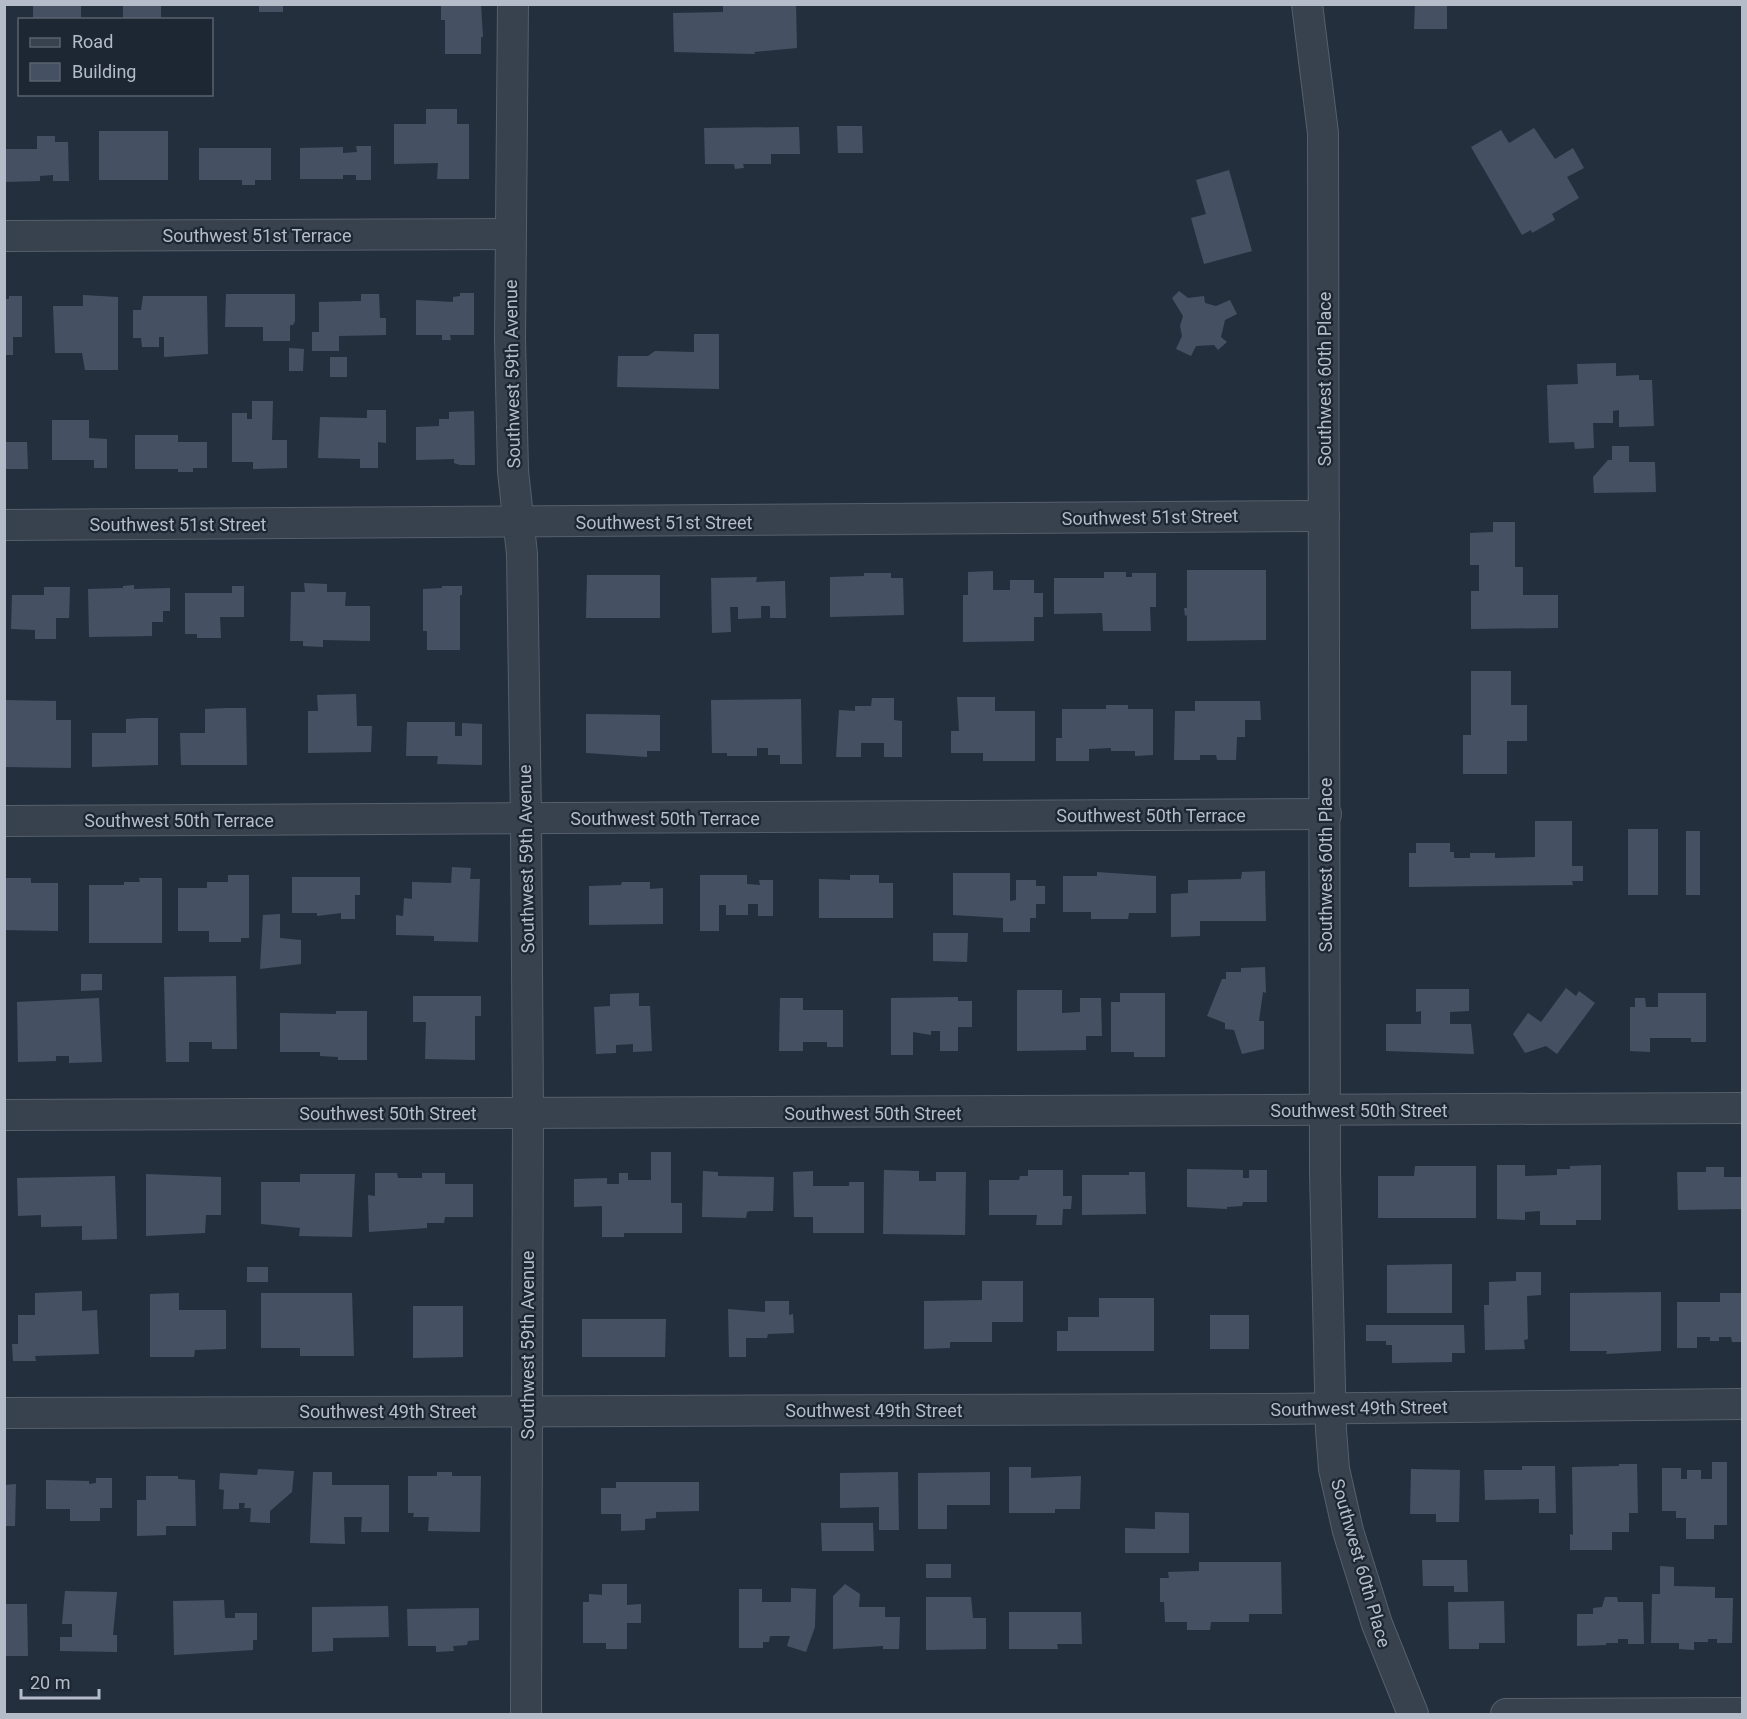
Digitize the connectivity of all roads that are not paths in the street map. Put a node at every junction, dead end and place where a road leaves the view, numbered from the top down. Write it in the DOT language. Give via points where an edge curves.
graph roads {
  1 [pos="513,4"];
  2 [pos="1307,4"];
  3 [pos="510,234"];
  4 [pos="4,236"];
  5 [pos="1324,516"];
  6 [pos="518,523"];
  7 [pos="4,525"];
  8 [pos="1326,814"];
  9 [pos="526,819"];
  10 [pos="4,821"];
  11 [pos="1743,1108"];
  12 [pos="1325,1110"];
  13 [pos="528,1114"];
  14 [pos="4,1115"];
  15 [pos="1743,1404"];
  16 [pos="1330,1408"];
  17 [pos="527,1411"];
  18 [pos="4,1413"];
  19 [pos="1743,1713"];
  20 [pos="526,1714"];
  21 [pos="1413,1714"];
  22 [pos="1506,1714"];
  1 -- 3 [label="street, Southwest 59th Avenue"];
  2 -- 5 [label="street, Southwest 60th Place" via="1323,133"];
  3 -- 4 [label="street, Southwest 51st Terrace"];
  3 -- 6 [label="street, Southwest 59th Avenue" via="512,440"];
  5 -- 6 [label="street, Southwest 51st Street"];
  5 -- 8 [label="street, Southwest 60th Place"];
  6 -- 7 [label="street, Southwest 51st Street"];
  6 -- 9 [label="street, Southwest 59th Avenue" via="522,554"];
  8 -- 9 [label="street, Southwest 50th Terrace"];
  8 -- 12 [label="street, Southwest 60th Place"];
  9 -- 10 [label="street, Southwest 50th Terrace"];
  9 -- 13 [label="street, Southwest 59th Avenue"];
  11 -- 12 [label="street, Southwest 50th Street"];
  12 -- 13 [label="street, Southwest 50th Street"];
  12 -- 16 [label="street, Southwest 60th Place"];
  13 -- 14 [label="street, Southwest 50th Street"];
  13 -- 17 [label="street, Southwest 59th Avenue"];
  15 -- 16 [label="street, Southwest 49th Street"];
  16 -- 17 [label="street, Southwest 49th Street"];
  16 -- 21 [label="street, Southwest 60th Place" via="1334,1469 1344,1515 1377,1624"];
  17 -- 18 [label="street, Southwest 49th Street"];
  17 -- 20 [label="street, Southwest 59th Avenue"];
  19 -- 22 [label="street"];
}
